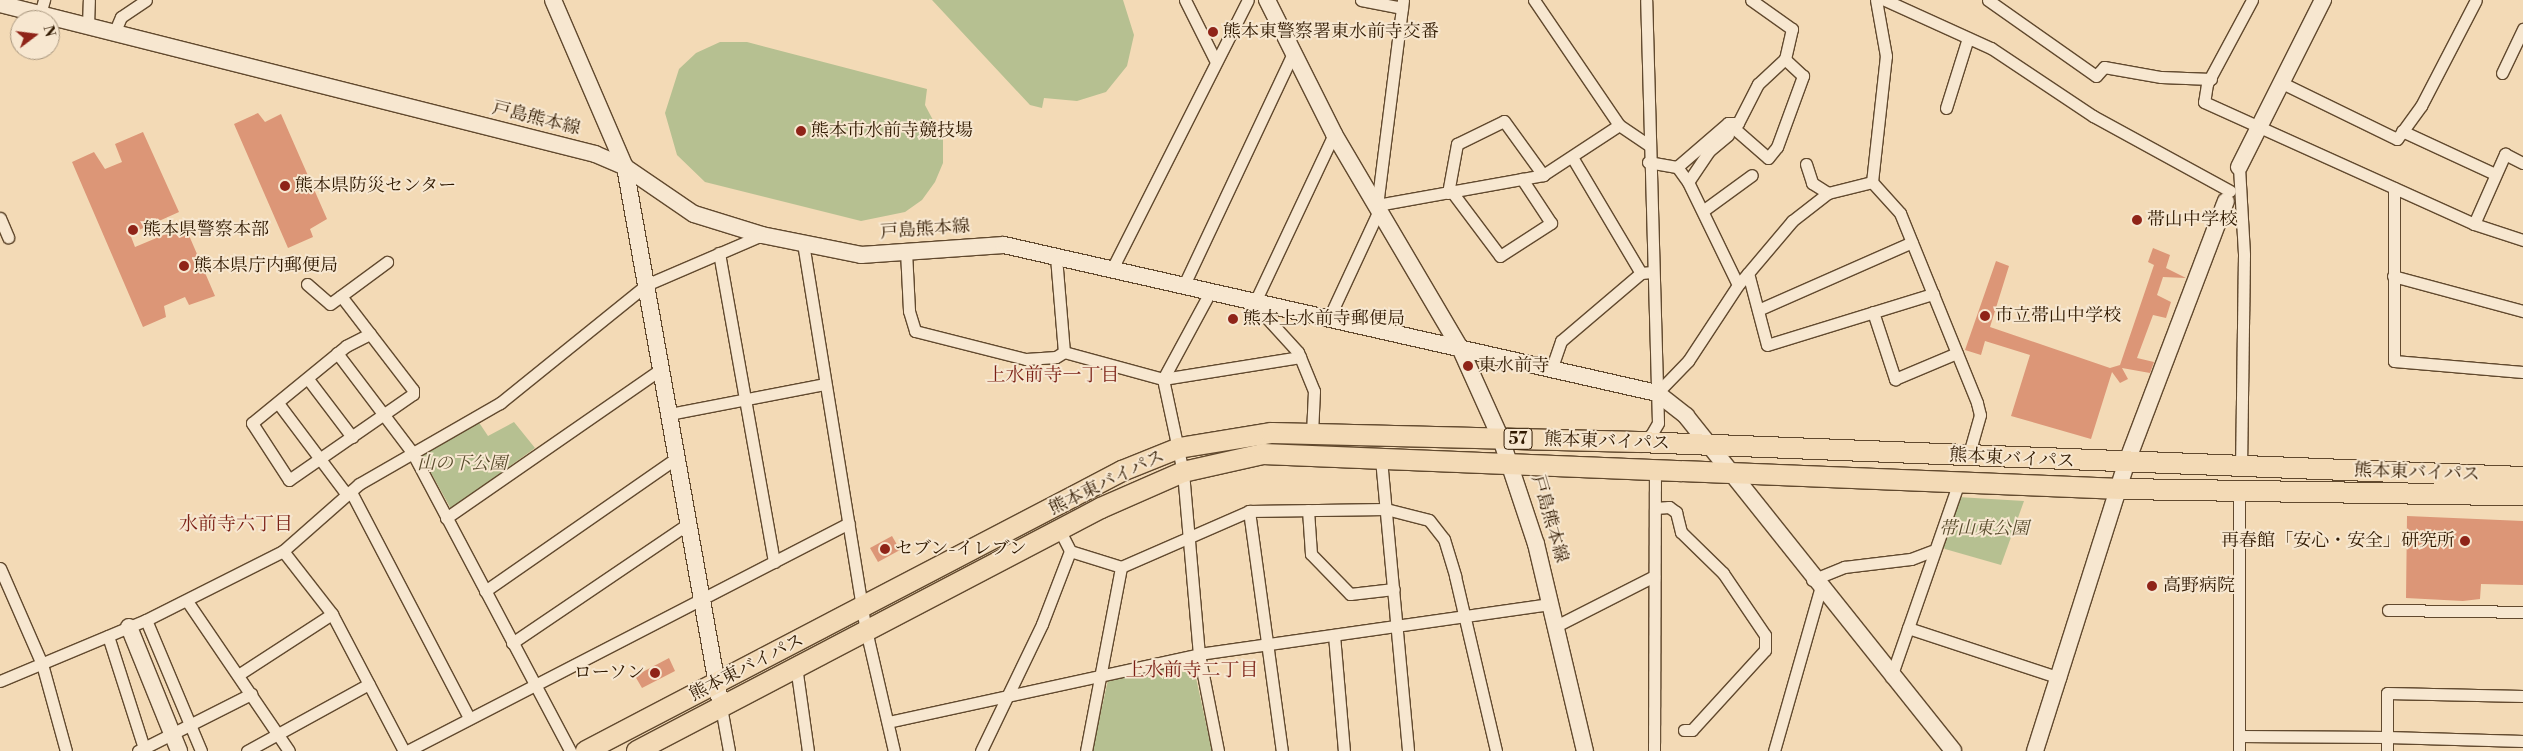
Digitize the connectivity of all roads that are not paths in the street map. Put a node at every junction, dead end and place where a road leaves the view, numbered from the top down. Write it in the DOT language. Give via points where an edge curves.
graph roads {
  1 [pos="88,0"];
  2 [pos="146,0"];
  3 [pos="553,0"];
  4 [pos="1185,0"];
  5 [pos="1248,0"];
  6 [pos="1267,0"];
  7 [pos="1360,0"];
  8 [pos="1534,0"];
  9 [pos="1646,0"];
  10 [pos="1751,0"];
  11 [pos="1876,0"];
  12 [pos="1884,0"];
  13 [pos="1988,0"];
  14 [pos="2252,0"];
  15 [pos="2323,0"];
  16 [pos="2476,0"];
  17 [pos="0,4"];
  18 [pos="1403,4"];
  19 [pos="42,7"];
  20 [pos="88,25"];
  21 [pos="2523,28"];
  22 [pos="115,31"];
  23 [pos="1968,38"];
  24 [pos="1293,53"];
  25 [pos="1786,59"];
  26 [pos="1216,62"];
  27 [pos="2502,73"];
  28 [pos="2211,79"];
  29 [pos="2280,82"];
  30 [pos="1946,108"];
  31 [pos="1619,125"];
  32 [pos="2257,125"];
  33 [pos="1728,129"];
  34 [pos="2402,132"];
  35 [pos="1334,134"];
  36 [pos="1650,146"];
  37 [pos="1572,156"];
  38 [pos="1648,162"];
  39 [pos="2523,163"];
  40 [pos="1806,164"];
  41 [pos="625,167"];
  42 [pos="1677,167"];
  43 [pos="2239,167"];
  44 [pos="2493,173"];
  45 [pos="1543,175"];
  46 [pos="1752,175"];
  47 [pos="1522,179"];
  48 [pos="1688,182"];
  49 [pos="1872,182"];
  50 [pos="2394,188"];
  51 [pos="1450,193"];
  52 [pos="1828,193"];
  53 [pos="2228,196"];
  54 [pos="1378,207"];
  55 [pos="1704,210"];
  56 [pos="0,218"];
  57 [pos="2474,224"];
  58 [pos="762,235"];
  59 [pos="8,237"];
  60 [pos="2523,240"];
  61 [pos="1912,242"];
  62 [pos="803,244"];
  63 [pos="906,251"];
  64 [pos="718,253"];
  65 [pos="1056,257"];
  66 [pos="387,262"];
  67 [pos="1112,269"];
  68 [pos="1647,272"];
  69 [pos="1748,273"];
  70 [pos="2393,276"];
  71 [pos="307,284"];
  72 [pos="646,285"];
  73 [pos="1738,285"];
  74 [pos="1183,287"];
  75 [pos="1209,294"];
  76 [pos="1933,294"];
  77 [pos="341,296"];
  78 [pos="1261,305"];
  79 [pos="1758,310"];
  80 [pos="2523,311"];
  81 [pos="1873,312"];
  82 [pos="1328,320"];
  83 [pos="370,334"];
  84 [pos="1461,350"];
  85 [pos="1064,352"];
  86 [pos="337,353"];
  87 [pos="1957,353"];
  88 [pos="1300,357"];
  89 [pos="661,369"];
  90 [pos="1551,370"];
  91 [pos="2523,372"];
  92 [pos="308,379"];
  93 [pos="1163,379"];
  94 [pos="825,384"];
  95 [pos="1657,393"];
  96 [pos="745,400"];
  97 [pos="278,402"];
  98 [pos="383,414"];
  99 [pos="668,414"];
  100 [pos="1312,433"];
  101 [pos="352,437"];
  102 [pos="1501,439"];
  103 [pos="1639,442"];
  104 [pos="1710,447"];
  105 [pos="1179,448"];
  106 [pos="412,452"];
  107 [pos="1968,457"];
  108 [pos="676,459"];
  109 [pos="1381,459"];
  110 [pos="321,460"];
  111 [pos="2126,464"];
  112 [pos="1512,465"];
  113 [pos="2241,468"];
  114 [pos="1655,471"];
  115 [pos="1183,472"];
  116 [pos="1732,476"];
  117 [pos="2523,477"];
  118 [pos="1959,482"];
  119 [pos="2121,489"];
  120 [pos="2239,490"];
  121 [pos="349,494"];
  122 [pos="2523,495"];
  123 [pos="1655,508"];
  124 [pos="1386,509"];
  125 [pos="1308,510"];
  126 [pos="1249,511"];
  127 [pos="446,518"];
  128 [pos="689,523"];
  129 [pos="849,523"];
  130 [pos="1060,531"];
  131 [pos="1189,536"];
  132 [pos="283,551"];
  133 [pos="1070,551"];
  134 [pos="1932,551"];
  135 [pos="774,562"];
  136 [pos="1122,567"];
  137 [pos="0,568"];
  138 [pos="1654,576"];
  139 [pos="1816,584"];
  140 [pos="1394,589"];
  141 [pos="485,591"];
  142 [pos="701,599"];
  143 [pos="187,601"];
  144 [pos="1551,604"];
  145 [pos="863,607"];
  146 [pos="2388,610"];
  147 [pos="2523,612"];
  148 [pos="332,614"];
  149 [pos="1464,615"];
  150 [pos="146,620"];
  151 [pos="1397,625"];
  152 [pos="1556,626"];
  153 [pos="129,627"];
  154 [pos="1908,628"];
  155 [pos="866,630"];
  156 [pos="1334,635"];
  157 [pos="108,636"];
  158 [pos="512,643"];
  159 [pos="1265,644"];
  160 [pos="1199,654"];
  161 [pos="42,664"];
  162 [pos="796,666"];
  163 [pos="1102,674"];
  164 [pos="238,675"];
  165 [pos="1892,677"];
  166 [pos="2060,678"];
  167 [pos="0,681"];
  168 [pos="369,684"];
  169 [pos="533,684"];
  170 [pos="716,684"];
  171 [pos="250,694"];
  172 [pos="1007,696"];
  173 [pos="2523,696"];
  174 [pos="721,706"];
  175 [pos="468,718"];
  176 [pos="888,722"];
  177 [pos="188,726"];
  178 [pos="1684,730"];
  179 [pos="277,733"];
  180 [pos="172,734"];
  181 [pos="2239,736"];
  182 [pos="2388,737"];
  183 [pos="2523,741"];
  184 [pos="142,750"];
  185 [pos="66,751"];
  186 [pos="180,751"];
  187 [pos="201,751"];
  188 [pos="247,751"];
  189 [pos="289,751"];
  190 [pos="405,751"];
  191 [pos="570,751"];
  192 [pos="586,751"];
  193 [pos="637,751"];
  194 [pos="729,751"];
  195 [pos="808,751"];
  196 [pos="894,751"];
  197 [pos="981,751"];
  198 [pos="1086,751"];
  199 [pos="1218,751"];
  200 [pos="1282,751"];
  201 [pos="1344,751"];
  202 [pos="1408,751"];
  203 [pos="1496,751"];
  204 [pos="1585,751"];
  205 [pos="1654,751"];
  206 [pos="1774,751"];
  207 [pos="1953,751"];
  208 [pos="2035,751"];
  209 [pos="2239,751"];
  210 [pos="2387,751"];
  1 -- 20 [label="street"];
  2 -- 22 [label="street" via="121,18"];
  3 -- 41 [label="street"];
  4 -- 26 [label="street"];
  5 -- 26 [label="street"];
  6 -- 24 [label="street"];
  7 -- 18 [label="street"];
  8 -- 31 [label="street"];
  9 -- 36 [label="street"];
  10 -- 25 [label="street" via="1792,29"];
  11 -- 49 [label="street" via="1886,56"];
  12 -- 23 [label="street"];
  13 -- 28 [label="street" via="2096,76 2104,67 2161,77"];
  14 -- 28 [label="street"];
  15 -- 29 [label="street"];
  16 -- 34 [label="street" via="2421,106"];
  17 -- 19 [label="street, 戸島熊本線"];
  18 -- 54 [label="street"];
  19 -- 20 [label="street, 戸島熊本線"];
  20 -- 22 [label="street, 戸島熊本線"];
  21 -- 27 [label="street"];
  22 -- 41 [label="street, 戸島熊本線" via="227,64 595,154"];
  23 -- 30 [label="street"];
  23 -- 53 [label="street"];
  24 -- 35 [label="street"];
  24 -- 74 [label="street"];
  25 -- 33 [label="street" via="1758,84 1738,123"];
  25 -- 33 [label="street" via="1803,76 1777,147 1768,158"];
  26 -- 67 [label="street"];
  28 -- 32 [label="street" via="2202,97 2204,102"];
  29 -- 32 [label="street"];
  29 -- 34 [label="street" via="2397,139"];
  31 -- 36 [label="street"];
  31 -- 37 [label="street"];
  32 -- 43 [label="street"];
  32 -- 50 [label="street"];
  33 -- 42 [label="street"];
  33 -- 48 [label="street"];
  34 -- 44 [label="street"];
  35 -- 54 [label="street"];
  35 -- 78 [label="street"];
  36 -- 38 [label="street"];
  37 -- 45 [label="street"];
  37 -- 68 [label="street"];
  38 -- 42 [label="street"];
  38 -- 68 [label="street"];
  39 -- 44 [label="street" via="2505,154"];
  40 -- 52 [label="street" via="1812,183"];
  41 -- 58 [label="street, 戸島熊本線" via="694,214"];
  41 -- 72 [label="street"];
  42 -- 48 [label="street"];
  43 -- 53 [label="street"];
  43 -- 113 [label="street" via="2244,255"];
  44 -- 57 [label="street"];
  45 -- 47 [label="street"];
  45 -- 51 [label="street" via="1504,121 1457,144"];
  46 -- 55 [label="street"];
  47 -- 51 [label="street"];
  47 -- 51 [label="street" via="1551,223 1500,256"];
  48 -- 55 [label="street"];
  49 -- 52 [label="street"];
  49 -- 61 [label="street" via="1900,213"];
  50 -- 57 [label="street"];
  50 -- 70 [label="street"];
  51 -- 54 [label="street"];
  52 -- 69 [label="street" via="1792,222"];
  53 -- 111 [label="street"];
  54 -- 82 [label="street"];
  54 -- 84 [label="street"];
  55 -- 73 [label="street"];
  56 -- 59 [label="street"];
  57 -- 60 [label="street"];
  58 -- 62 [label="street, 戸島熊本線"];
  58 -- 64 [label="street"];
  61 -- 76 [label="street"];
  61 -- 79 [label="street"];
  62 -- 63 [label="street, 戸島熊本線" via="861,255"];
  62 -- 94 [label="street"];
  63 -- 65 [label="street, 戸島熊本線" via="1004,245"];
  63 -- 85 [label="street" via="909,311 915,331 1026,359 1056,358"];
  64 -- 72 [label="street"];
  64 -- 96 [label="street"];
  65 -- 67 [label="street, 戸島熊本線"];
  65 -- 85 [label="street"];
  66 -- 77 [label="street"];
  67 -- 74 [label="street, 戸島熊本線"];
  68 -- 90 [label="street" via="1560,341"];
  68 -- 95 [label="street"];
  69 -- 73 [label="street"];
  69 -- 79 [label="street"];
  70 -- 80 [label="street"];
  70 -- 91 [label="street" via="2394,360"];
  71 -- 77 [label="street" via="327,303"];
  72 -- 89 [label="street"];
  72 -- 106 [label="street" via="500,403"];
  73 -- 95 [label="street" via="1688,361"];
  74 -- 75 [label="street, 戸島熊本線"];
  75 -- 78 [label="street, 戸島熊本線"];
  75 -- 93 [label="street"];
  76 -- 81 [label="street"];
  76 -- 87 [label="street"];
  77 -- 83 [label="street"];
  78 -- 82 [label="street, 戸島熊本線"];
  78 -- 88 [label="street" via="1266,317"];
  79 -- 81 [label="street" via="1767,345"];
  81 -- 87 [label="street" via="1895,379"];
  82 -- 84 [label="street, 戸島熊本線"];
  83 -- 86 [label="street"];
  83 -- 98 [label="street" via="413,390"];
  84 -- 90 [label="street"];
  84 -- 102 [label="street, 戸島熊本線"];
  85 -- 93 [label="street"];
  86 -- 92 [label="street"];
  86 -- 98 [label="street"];
  87 -- 107 [label="street" via="1980,415"];
  88 -- 93 [label="street"];
  88 -- 100 [label="street" via="1314,391"];
  89 -- 99 [label="street"];
  89 -- 127 [label="street"];
  90 -- 95 [label="street"];
  92 -- 97 [label="street"];
  92 -- 101 [label="street"];
  93 -- 105 [label="street"];
  94 -- 96 [label="street"];
  94 -- 129 [label="street"];
  95 -- 103 [label="street" via="1658,423 1651,435"];
  95 -- 104 [label="street" via="1686,416"];
  96 -- 99 [label="street"];
  96 -- 135 [label="street"];
  97 -- 110 [label="street"];
  97 -- 110 [label="street" via="252,427 289,480"];
  98 -- 101 [label="street"];
  98 -- 106 [label="street"];
  99 -- 108 [label="street"];
  100 -- 102 [label="highway, 熊本東バイパス / 57"];
  100 -- 105 [label="highway, 熊本東バイパス / 57" via="1272,433"];
  101 -- 110 [label="street"];
  102 -- 103 [label="highway, 熊本東バイパス / 57"];
  102 -- 112 [label="street, 戸島熊本線"];
  103 -- 104 [label="highway, 熊本東バイパス / 57"];
  104 -- 107 [label="highway, 熊本東バイパス / 57"];
  104 -- 116 [label="street"];
  105 -- 115 [label="street"];
  105 -- 145 [label="highway, 熊本東バイパス / 57" via="1122,471"];
  106 -- 121 [label="street"];
  106 -- 127 [label="street"];
  107 -- 111 [label="highway, 熊本東バイパス / 57"];
  108 -- 128 [label="street"];
  108 -- 141 [label="street"];
  109 -- 112 [label="highway, 熊本東バイパス / 57"];
  109 -- 115 [label="highway, 熊本東バイパス / 57" via="1263,454"];
  109 -- 124 [label="street"];
  110 -- 121 [label="street"];
  111 -- 113 [label="highway, 熊本東バイパス / 57"];
  111 -- 119 [label="street"];
  112 -- 114 [label="highway, 熊本東バイパス / 57"];
  112 -- 144 [label="street, 戸島熊本線"];
  113 -- 117 [label="highway, 熊本東バイパス / 57"];
  114 -- 116 [label="highway, 熊本東バイパス / 57"];
  114 -- 123 [label="street"];
  115 -- 130 [label="highway, 熊本東バイパス / 57"];
  115 -- 131 [label="street"];
  116 -- 118 [label="highway, 熊本東バイパス / 57"];
  116 -- 139 [label="street"];
  118 -- 119 [label="highway, 熊本東バイパス / 57"];
  118 -- 134 [label="street"];
  119 -- 120 [label="highway, 熊本東バイパス / 57"];
  119 -- 166 [label="street"];
  120 -- 122 [label="highway, 熊本東バイパス / 57"];
  120 -- 181 [label="street"];
  121 -- 132 [label="street"];
  121 -- 175 [label="street"];
  123 -- 138 [label="street"];
  123 -- 178 [label="street" via="1669,507 1676,512 1681,532 1723,573 1765,635 1765,650 1692,730"];
  124 -- 125 [label="street"];
  124 -- 140 [label="street"];
  124 -- 149 [label="street" via="1437,525"];
  125 -- 126 [label="street"];
  125 -- 140 [label="street" via="1310,554 1350,594"];
  126 -- 131 [label="street"];
  126 -- 159 [label="street"];
  127 -- 141 [label="street"];
  128 -- 142 [label="street"];
  128 -- 158 [label="street"];
  129 -- 135 [label="street"];
  129 -- 145 [label="street"];
  130 -- 133 [label="street"];
  130 -- 155 [label="highway, 熊本東バイパス / 57"];
  131 -- 136 [label="street"];
  131 -- 160 [label="street"];
  132 -- 143 [label="street"];
  132 -- 148 [label="street"];
  133 -- 136 [label="street"];
  133 -- 172 [label="street"];
  134 -- 139 [label="street" via="1911,558 1859,563"];
  134 -- 154 [label="street"];
  135 -- 142 [label="street"];
  136 -- 163 [label="street"];
  137 -- 161 [label="street"];
  138 -- 152 [label="street"];
  138 -- 205 [label="street"];
  139 -- 165 [label="street"];
  139 -- 206 [label="street"];
  140 -- 151 [label="street"];
  141 -- 158 [label="street"];
  142 -- 169 [label="street"];
  142 -- 170 [label="street"];
  143 -- 150 [label="street"];
  143 -- 164 [label="street"];
  144 -- 149 [label="street"];
  144 -- 152 [label="street, 戸島熊本線"];
  145 -- 155 [label="street"];
  145 -- 170 [label="highway, 熊本東バイパス / 57"];
  146 -- 147 [label="street"];
  148 -- 164 [label="street"];
  148 -- 168 [label="street"];
  149 -- 151 [label="street"];
  149 -- 203 [label="street"];
  150 -- 153 [label="street"];
  150 -- 177 [label="street"];
  151 -- 156 [label="street"];
  151 -- 202 [label="street"];
  152 -- 204 [label="street, 戸島熊本線"];
  153 -- 157 [label="street"];
  153 -- 180 [label="street"];
  154 -- 165 [label="street"];
  154 -- 166 [label="street"];
  155 -- 162 [label="highway, 熊本東バイパス / 57"];
  155 -- 176 [label="street"];
  156 -- 159 [label="street"];
  156 -- 201 [label="street"];
  157 -- 161 [label="street"];
  157 -- 184 [label="street"];
  158 -- 169 [label="street"];
  159 -- 160 [label="street"];
  159 -- 200 [label="street"];
  160 -- 163 [label="street"];
  160 -- 199 [label="street"];
  161 -- 167 [label="street"];
  161 -- 185 [label="street"];
  162 -- 174 [label="highway, 熊本東バイパス / 57"];
  162 -- 195 [label="street"];
  163 -- 172 [label="street"];
  163 -- 198 [label="street"];
  164 -- 171 [label="street"];
  165 -- 207 [label="street"];
  166 -- 208 [label="street"];
  168 -- 179 [label="street"];
  168 -- 190 [label="street"];
  169 -- 175 [label="street"];
  169 -- 191 [label="street"];
  170 -- 174 [label="street"];
  170 -- 192 [label="highway, 熊本東バイパス / 57"];
  171 -- 177 [label="street"];
  171 -- 179 [label="street"];
  172 -- 176 [label="street"];
  172 -- 197 [label="street"];
  173 -- 182 [label="street" via="2387,693"];
  174 -- 193 [label="highway, 熊本東バイパス / 57"];
  174 -- 194 [label="street"];
  175 -- 190 [label="street"];
  176 -- 196 [label="street"];
  177 -- 180 [label="street"];
  177 -- 187 [label="street"];
  179 -- 188 [label="street"];
  179 -- 189 [label="street"];
  180 -- 184 [label="street"];
  180 -- 186 [label="street"];
  181 -- 182 [label="street"];
  181 -- 209 [label="street"];
  182 -- 183 [label="street"];
  182 -- 210 [label="street"];
}
